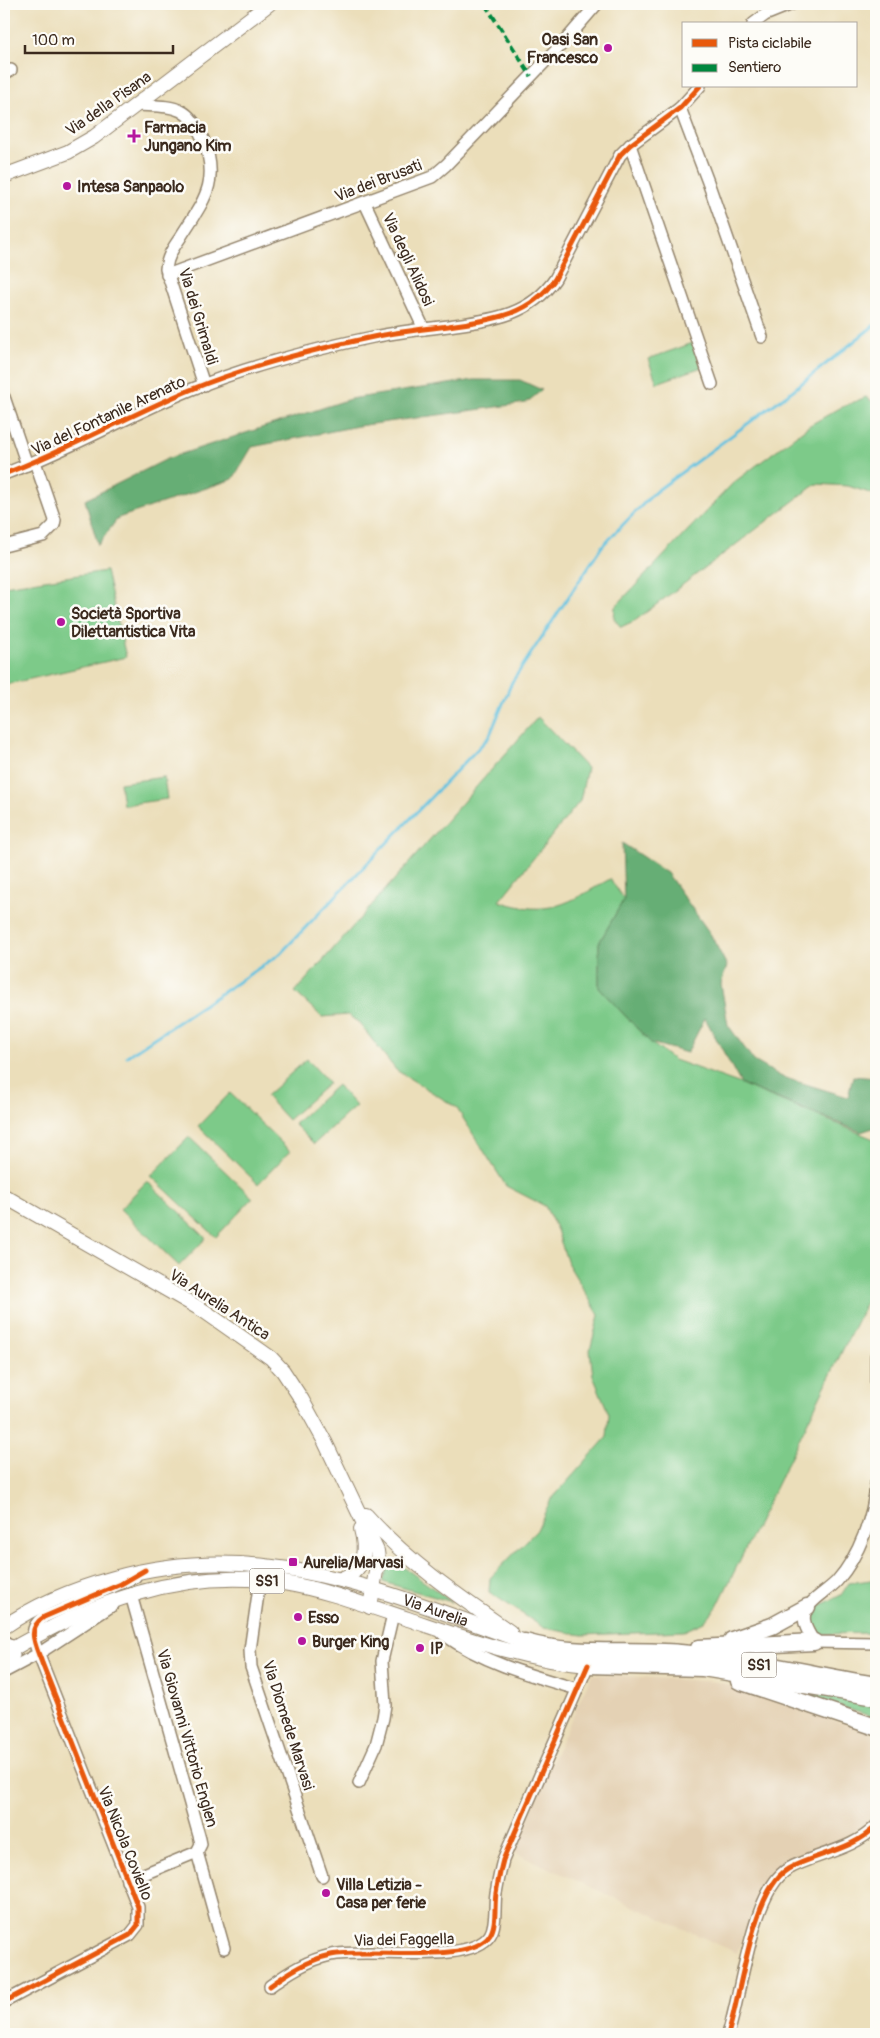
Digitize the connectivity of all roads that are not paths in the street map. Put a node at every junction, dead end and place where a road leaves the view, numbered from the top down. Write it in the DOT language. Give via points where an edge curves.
graph roads {
  1 [pos="269,4"];
  2 [pos="597,4"];
  3 [pos="792,4"];
  4 [pos="756,22"];
  5 [pos="698,88"];
  6 [pos="138,105"];
  7 [pos="680,108"];
  8 [pos="630,145"];
  9 [pos="4,176"];
  10 [pos="365,203"];
  11 [pos="167,276"];
  12 [pos="424,329"];
  13 [pos="762,337"];
  14 [pos="712,384"];
  15 [pos="204,385"];
  16 [pos="4,397"];
  17 [pos="31,464"];
  18 [pos="4,474"];
  19 [pos="4,546"];
  20 [pos="4,1196"];
  21 [pos="876,1356"];
  22 [pos="876,1390"];
  23 [pos="876,1483"];
  24 [pos="355,1504"];
  25 [pos="378,1559"];
  26 [pos="145,1570"];
  27 [pos="428,1575"];
  28 [pos="340,1579"];
  29 [pos="260,1580"];
  30 [pos="373,1590"];
  31 [pos="125,1596"];
  32 [pos="370,1607"];
  33 [pos="807,1607"];
  34 [pos="393,1614"];
  35 [pos="4,1627"];
  36 [pos="436,1629"];
  37 [pos="32,1637"];
  38 [pos="525,1642"];
  39 [pos="814,1642"];
  40 [pos="876,1644"];
  41 [pos="708,1647"];
  42 [pos="7,1648"];
  43 [pos="641,1651"];
  44 [pos="38,1654"];
  45 [pos="588,1665"];
  46 [pos="691,1666"];
  47 [pos="4,1672"];
  48 [pos="876,1685"];
  49 [pos="576,1689"];
  50 [pos="876,1697"];
  51 [pos="876,1727"];
  52 [pos="359,1783"];
  53 [pos="876,1826"];
  54 [pos="197,1852"];
  55 [pos="322,1876"];
  56 [pos="127,1881"];
  57 [pos="224,1948"];
  58 [pos="270,1986"];
  59 [pos="4,2002"];
  60 [pos="728,2034"];
  1 -- 6 [label="main road, Via della Pisana"];
  2 -- 10 [label="street, Via dei Brusati" via="443,168 426,180"];
  3 -- 4 [label="street"];
  5 -- 7 [label="street, Via del Fontanile Arenato"];
  6 -- 9 [label="main road, Via della Pisana" via="75,148"];
  6 -- 11 [label="street, Via dei Grimaldi" via="174,107 186,113 202,136 211,166 207,190 170,253 166,264"];
  7 -- 8 [label="street, Via del Fontanile Arenato"];
  7 -- 13 [label="street"];
  8 -- 12 [label="street, Via del Fontanile Arenato" via="613,166 555,279 542,294 501,318"];
  8 -- 14 [label="street"];
  10 -- 11 [label="street, Via dei Brusati"];
  10 -- 12 [label="street, Via degli Alidosi"];
  11 -- 15 [label="street, Via dei Grimaldi"];
  12 -- 15 [label="street, Via del Fontanile Arenato" via="330,347"];
  15 -- 17 [label="street, Via del Fontanile Arenato"];
  16 -- 17 [label="street"];
  17 -- 18 [label="street, Via del Fontanile Arenato"];
  17 -- 19 [label="street" via="54,525 43,536"];
  20 -- 24 [label="main road, Via Aurelia Antica" via="204,1311 271,1358 302,1400"];
  21 -- 22 [label="street"];
  23 -- 33 [label="street" via="866,1526 850,1562 835,1583"];
  24 -- 25 [label="main road"];
  24 -- 27 [label="main road" via="386,1538"];
  24 -- 28 [label="main road" via="365,1542 364,1555 353,1573"];
  25 -- 27 [label="main road" via="384,1554 394,1556"];
  25 -- 30 [label="main road"];
  26 -- 28 [label="main road, Via Aurelia / SS1" via="183,1564 246,1563 298,1569"];
  26 -- 35 [label="main road, Via Aurelia / SS1" via="67,1593 41,1604"];
  26 -- 37 [label="street" via="121,1584 44,1617 35,1626"];
  27 -- 38 [label="main road"];
  28 -- 30 [label="main road, Via Aurelia / SS1"];
  29 -- 31 [label="main road, Via Aurelia / SS1" via="189,1581"];
  29 -- 32 [label="main road, Via Aurelia / SS1" via="312,1589"];
  29 -- 55 [label="street, Via Diomede Marvasi" via="250,1650 251,1667"];
  30 -- 32 [label="main road"];
  30 -- 38 [label="main road, Via Aurelia / SS1"];
  31 -- 37 [label="main road, Via Aurelia / SS1"];
  31 -- 44 [label="street, Via Aurelia"];
  31 -- 54 [label="street, Via Giovanni Vittorio Englen" via="200,1838"];
  32 -- 34 [label="main road, Via Aurelia / SS1"];
  33 -- 39 [label="street" via="804,1619"];
  33 -- 41 [label="highway" via="756,1633"];
  34 -- 36 [label="main road, Via Aurelia / SS1"];
  34 -- 52 [label="street" via="382,1660 383,1718"];
  36 -- 45 [label="main road, Via Aurelia / SS1" via="539,1660"];
  36 -- 49 [label="street, Via Aurelia" via="493,1663"];
  37 -- 42 [label="main road, Via Aurelia / SS1"];
  37 -- 44 [label="street"];
  38 -- 43 [label="highway, Via Aurelia / SS1" via="582,1652"];
  39 -- 40 [label="street"];
  39 -- 41 [label="highway"];
  41 -- 43 [label="highway"];
  42 -- 47 [label="street" via="12,1662"];
  43 -- 48 [label="highway, Via Aurelia / SS1" via="712,1657"];
  44 -- 47 [label="street, Via Aurelia"];
  44 -- 56 [label="street, Via Nicola Coviello"];
  45 -- 46 [label="highway, Via Aurelia / SS1"];
  45 -- 49 [label="street"];
  46 -- 50 [label="highway, Via Aurelia / SS1"];
  46 -- 51 [label="highway"];
  49 -- 58 [label="street, Via dei Faggella" via="503,1860 493,1926 488,1938 472,1948 454,1952 330,1955 299,1966"];
  53 -- 60 [label="street" via="847,1846 787,1870 773,1882 755,1929"];
  54 -- 56 [label="street"];
  54 -- 57 [label="street, Via Giovanni Vittorio Englen"];
  56 -- 59 [label="street, Via Nicola Coviello" via="139,1910 138,1925 133,1932"];
}
